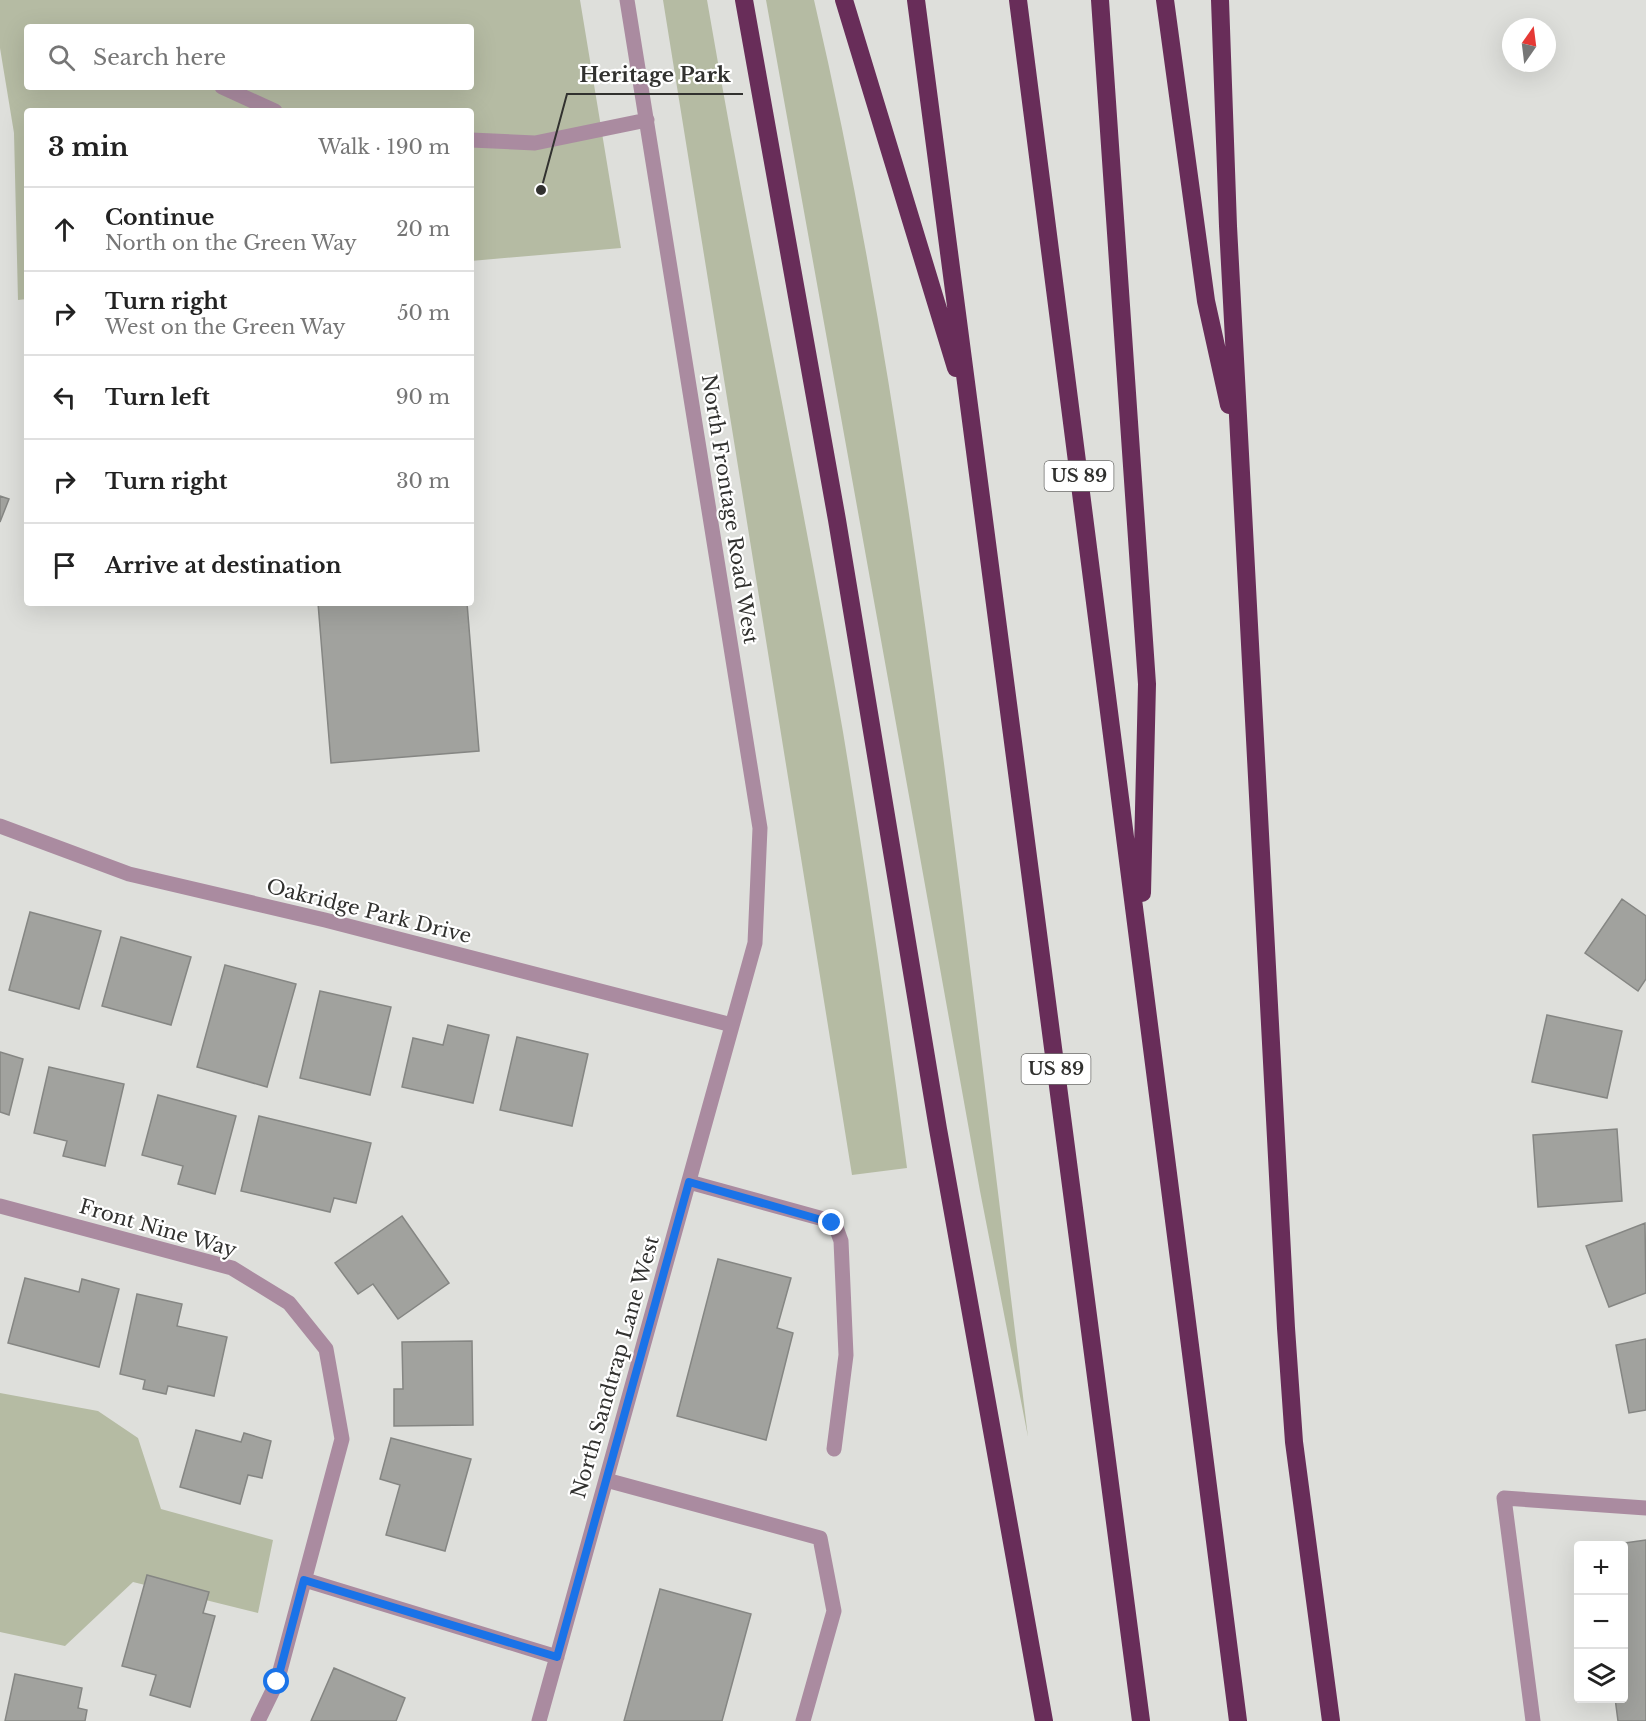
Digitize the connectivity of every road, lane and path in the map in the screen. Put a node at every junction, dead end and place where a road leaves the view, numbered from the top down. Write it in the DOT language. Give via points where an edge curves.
graph roads {
  1 [pos="627,0"];
  2 [pos="744,0"];
  3 [pos="844,0"];
  4 [pos="916,0"];
  5 [pos="1018,0"];
  6 [pos="1100,0"];
  7 [pos="1165,0"];
  8 [pos="1220,0"];
  9 [pos="229,90"];
  10 [pos="268,108"];
  11 [pos="647,120"];
  12 [pos="474,140"];
  13 [pos="971,418"];
  14 [pos="1240,454"];
  15 [pos="0,826"];
  16 [pos="1140,952"];
  17 [pos="732,1025"];
  18 [pos="689,1182"];
  19 [pos="0,1206"];
  20 [pos="834,1449"];
  21 [pos="606,1480"];
  22 [pos="1646,1508"];
  23 [pos="304,1580"];
  24 [pos="557,1657"];
  25 [pos="258,1721"];
  26 [pos="539,1721"];
  27 [pos="803,1721"];
  28 [pos="1044,1721"];
  29 [pos="1142,1721"];
  30 [pos="1238,1721"];
  31 [pos="1330,1721"];
  32 [pos="1533,1721"];
  1 -- 11 [label="street, North Frontage Road West"];
  2 -- 28 [label="highway"];
  3 -- 13 [label="highway"];
  4 -- 13 [label="highway, US 89"];
  5 -- 16 [label="highway, US 89"];
  6 -- 16 [label="highway" via="1147,684"];
  7 -- 14 [label="highway" via="1206,301"];
  8 -- 14 [label="highway"];
  9 -- 10 [label="street"];
  11 -- 12 [label="street" via="536,143"];
  11 -- 17 [label="street, North Frontage Road West" via="760,828 755,943"];
  13 -- 29 [label="highway, US 89"];
  14 -- 31 [label="highway" via="1288,1362"];
  15 -- 17 [label="street, Oakridge Park Drive" via="129,874"];
  16 -- 30 [label="highway, US 89"];
  17 -- 18 [label="street, North Sandtrap Lane West"];
  18 -- 20 [label="street" via="827,1220 837,1230 841,1241 846,1355"];
  18 -- 21 [label="street, North Sandtrap Lane West"];
  19 -- 23 [label="street, Front Nine Way" via="232,1268 288,1303 327,1349 342,1439"];
  21 -- 24 [label="street, North Sandtrap Lane West"];
  21 -- 27 [label="street" via="820,1538 834,1611"];
  22 -- 32 [label="street" via="1504,1498"];
  23 -- 24 [label="street"];
  23 -- 25 [label="street, Front Nine Way" via="277,1682"];
  24 -- 26 [label="street, North Sandtrap Lane West"];
}
